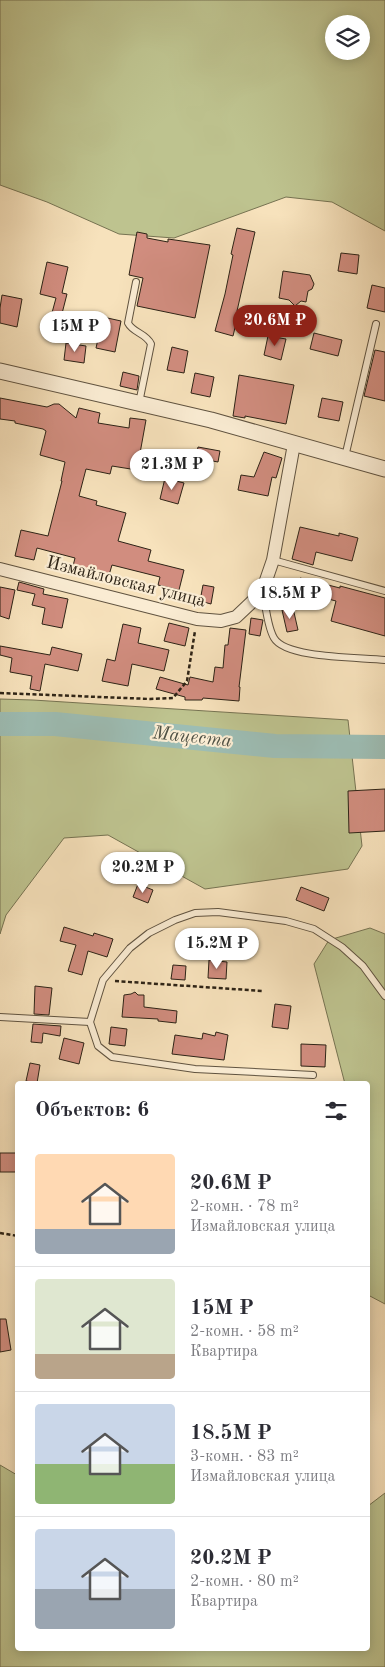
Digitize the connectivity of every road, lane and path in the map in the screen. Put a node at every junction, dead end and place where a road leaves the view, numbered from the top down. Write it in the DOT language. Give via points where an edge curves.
graph roads {
  1 [pos="136,282"];
  2 [pos="376,324"];
  3 [pos="0,371"];
  4 [pos="139,402"];
  5 [pos="294,444"];
  6 [pos="345,457"];
  7 [pos="385,469"];
  8 [pos="273,560"];
  9 [pos="0,569"];
  10 [pos="263,589"];
  11 [pos="385,591"];
  12 [pos="198,619"];
  13 [pos="385,660"];
  14 [pos="0,694"];
  15 [pos="104,980"];
  16 [pos="263,991"];
  17 [pos="385,996"];
  18 [pos="0,1017"];
  19 [pos="90,1022"];
  20 [pos="313,1076"];
  21 [pos="0,1232"];
  22 [pos="15,1235"];
  1 -- 4 [label="lane" via="128,323 131,329 148,337 151,344"];
  2 -- 6 [label="lane"];
  3 -- 4 [label="street"];
  4 -- 5 [label="street"];
  5 -- 6 [label="street"];
  5 -- 8 [label="street, Измайловская улица"];
  6 -- 7 [label="street"];
  8 -- 10 [label="street, Измайловская улица"];
  8 -- 11 [label="lane"];
  9 -- 12 [label="street, Измайловская улица"];
  10 -- 12 [label="street, Измайловская улица" via="236,617 221,621"];
  10 -- 13 [label="lane" via="274,639 283,647 301,652"];
  12 -- 14 [label="path" via="187,681 173,698"];
  15 -- 16 [label="path"];
  15 -- 17 [label="lane" via="130,948 149,933 195,913 218,912 286,921 314,929 342,947 363,966"];
  15 -- 19 [label="lane"];
  18 -- 19 [label="lane"];
  19 -- 20 [label="lane" via="98,1046 112,1057 195,1069"];
  21 -- 22 [label="path"];
}
